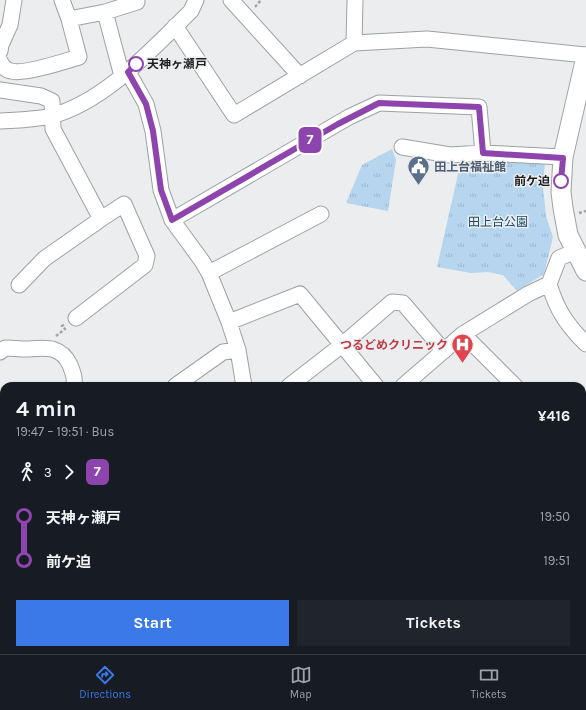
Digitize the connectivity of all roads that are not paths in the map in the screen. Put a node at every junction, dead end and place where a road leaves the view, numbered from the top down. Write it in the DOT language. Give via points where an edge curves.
graph roads {
  1 [pos="14,0"];
  2 [pos="62,0"];
  3 [pos="136,0"];
  4 [pos="196,0"];
  5 [pos="232,0"];
  6 [pos="355,0"];
  7 [pos="105,12"];
  8 [pos="69,19"];
  9 [pos="175,26"];
  10 [pos="354,43"];
  11 [pos="0,51"];
  12 [pos="586,56"];
  13 [pos="0,61"];
  14 [pos="125,74"];
  15 [pos="300,76"];
  16 [pos="0,90"];
  17 [pos="581,102"];
  18 [pos="53,116"];
  19 [pos="0,121"];
  20 [pos="402,147"];
  21 [pos="483,153"];
  22 [pos="563,158"];
  23 [pos="321,214"];
  24 [pos="101,219"];
  25 [pos="172,220"];
  26 [pos="576,251"];
  27 [pos="586,271"];
  28 [pos="209,274"];
  29 [pos="548,284"];
  30 [pos="19,285"];
  31 [pos="76,318"];
  32 [pos="229,322"];
  33 [pos="463,334"];
  34 [pos="586,344"];
  35 [pos="342,345"];
  36 [pos="238,350"];
  37 [pos="444,351"];
  38 [pos="0,352"];
  39 [pos="74,382"];
  40 [pos="181,382"];
  41 [pos="243,382"];
  42 [pos="294,382"];
  43 [pos="373,382"];
  44 [pos="408,382"];
  45 [pos="511,382"];
  1 -- 11 [label="street" via="10,25"];
  2 -- 8 [label="street"];
  3 -- 7 [label="street" via="137,2"];
  4 -- 9 [label="street" via="190,11"];
  5 -- 15 [label="street"];
  6 -- 10 [label="street"];
  7 -- 8 [label="street"];
  7 -- 14 [label="street"];
  8 -- 13 [label="street" via="79,57 25,72 11,72 2,66"];
  9 -- 14 [label="street"];
  9 -- 15 [label="street" via="234,115"];
  10 -- 12 [label="street" via="427,39"];
  10 -- 15 [label="street"];
  12 -- 17 [label="main road"];
  14 -- 18 [label="street" via="91,99"];
  14 -- 25 [label="street" via="146,104 153,131 161,190"];
  16 -- 18 [label="street" via="42,96 52,102"];
  17 -- 22 [label="main road"];
  18 -- 19 [label="street" via="34,120"];
  18 -- 24 [label="street" via="54,129"];
  20 -- 21 [label="street" via="450,155"];
  21 -- 22 [label="street"];
  21 -- 25 [label="street" via="479,107 379,103 343,121"];
  22 -- 26 [label="main road" via="563,208 568,235"];
  23 -- 28 [label="street"];
  24 -- 30 [label="street" via="44,259"];
  24 -- 31 [label="street" via="124,204 147,256 145,265"];
  25 -- 28 [label="street"];
  26 -- 27 [label="main road"];
  26 -- 29 [label="street" via="559,258"];
  28 -- 32 [label="street"];
  29 -- 33 [label="street"];
  29 -- 34 [label="street" via="559,312"];
  32 -- 35 [label="street" via="300,294"];
  32 -- 36 [label="street"];
  33 -- 37 [label="street"];
  33 -- 45 [label="street"];
  35 -- 37 [label="street" via="392,302 403,303"];
  35 -- 42 [label="street"];
  35 -- 43 [label="street"];
  36 -- 40 [label="street" via="223,352"];
  36 -- 41 [label="street"];
  37 -- 44 [label="street"];
  38 -- 39 [label="street" via="4,348 50,348 66,358"];
}
